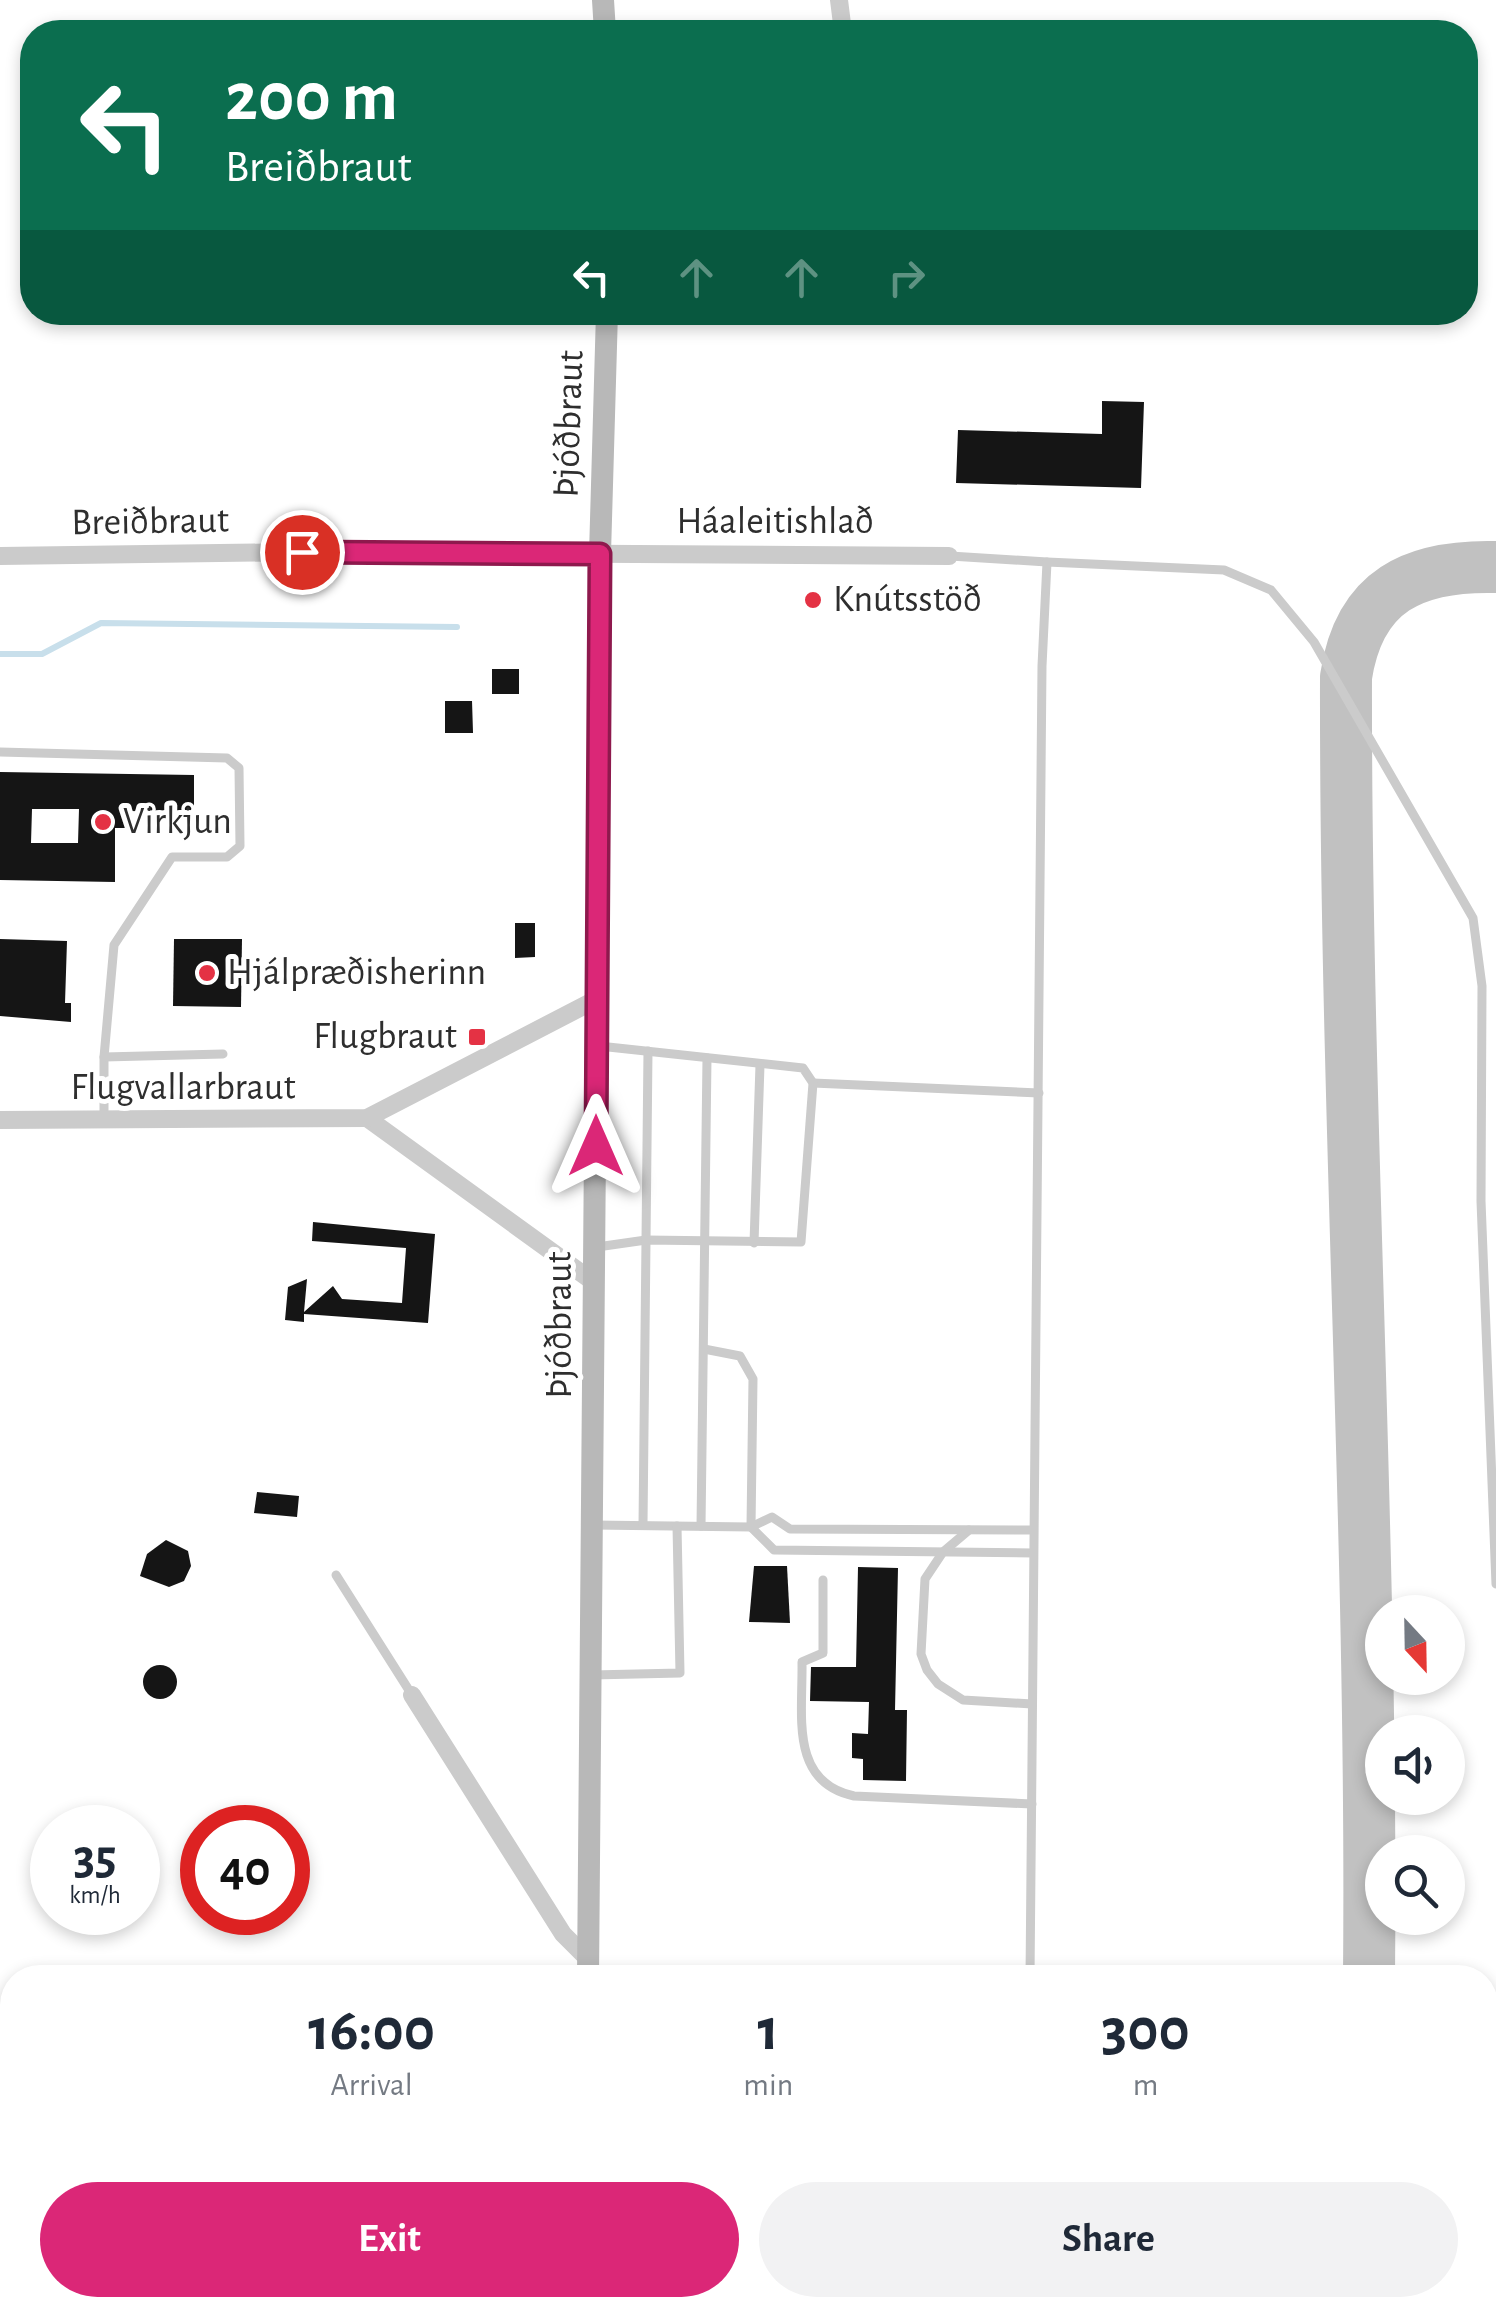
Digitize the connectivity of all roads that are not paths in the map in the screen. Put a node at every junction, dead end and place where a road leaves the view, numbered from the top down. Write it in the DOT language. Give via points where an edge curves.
graph roads {
  1 [pos="607,325"];
  2 [pos="600,554"];
  3 [pos="0,556"];
  4 [pos="949,556"];
  5 [pos="1047,562"];
  6 [pos="0,752"];
  7 [pos="597,1000"];
  8 [pos="597,1045"];
  9 [pos="648,1051"];
  10 [pos="223,1054"];
  11 [pos="104,1057"];
  12 [pos="707,1058"];
  13 [pos="760,1064"];
  14 [pos="813,1083"];
  15 [pos="1038,1092"];
  16 [pos="367,1118"];
  17 [pos="0,1120"];
  18 [pos="104,1122"];
  19 [pos="646,1240"];
  20 [pos="705,1242"];
  21 [pos="754,1243"];
  22 [pos="595,1247"];
  23 [pos="595,1283"];
  24 [pos="704,1349"];
  25 [pos="593,1525"];
  26 [pos="643,1525"];
  27 [pos="677,1526"];
  28 [pos="702,1526"];
  29 [pos="751,1527"];
  30 [pos="969,1530"];
  31 [pos="1033,1530"];
  32 [pos="943,1552"];
  33 [pos="1033,1553"];
  34 [pos="336,1575"];
  35 [pos="822,1580"];
  36 [pos="1496,1584"];
  37 [pos="592,1674"];
  38 [pos="412,1695"];
  39 [pos="1032,1704"];
  40 [pos="1032,1804"];
  41 [pos="587,1965"];
  42 [pos="589,1965"];
  43 [pos="1030,1965"];
  1 -- 2 [label="street, Þjóðbraut"];
  2 -- 3 [label="street, Breiðbraut"];
  2 -- 4 [label="street, Háaleitishlað"];
  2 -- 7 [label="street, Þjóðbraut"];
  4 -- 5 [label="lane"];
  5 -- 15 [label="lane"];
  5 -- 36 [label="lane" via="1224,570 1271,590 1314,642 1473,918 1482,986 1481,1201"];
  6 -- 11 [label="lane" via="227,758 239,768 240,846 227,856 172,857 114,944"];
  7 -- 8 [label="street, Þjóðbraut"];
  7 -- 16 [label="street, Flugvallarbraut"];
  8 -- 9 [label="lane"];
  8 -- 22 [label="street, Þjóðbraut"];
  9 -- 12 [label="lane"];
  9 -- 19 [label="lane"];
  10 -- 11 [label="lane"];
  11 -- 18 [label="lane"];
  12 -- 13 [label="lane"];
  12 -- 20 [label="lane"];
  13 -- 14 [label="lane" via="803,1068"];
  13 -- 21 [label="lane"];
  14 -- 15 [label="lane"];
  14 -- 21 [label="lane" via="806,1236 794,1244"];
  15 -- 31 [label="lane"];
  16 -- 18 [label="street, Flugvallarbraut"];
  16 -- 23 [label="street"];
  17 -- 18 [label="street, Flugvallarbraut"];
  19 -- 20 [label="lane"];
  19 -- 22 [label="lane"];
  19 -- 26 [label="lane"];
  20 -- 21 [label="lane"];
  20 -- 24 [label="lane"];
  22 -- 23 [label="street, Þjóðbraut"];
  23 -- 25 [label="street, Þjóðbraut"];
  24 -- 28 [label="lane"];
  24 -- 29 [label="lane" via="740,1356 753,1379"];
  25 -- 26 [label="lane"];
  25 -- 37 [label="street, Þjóðbraut"];
  26 -- 27 [label="lane"];
  27 -- 28 [label="lane"];
  27 -- 37 [label="lane" via="680,1673"];
  28 -- 29 [label="lane"];
  29 -- 30 [label="lane" via="772,1517 790,1529"];
  29 -- 32 [label="lane" via="774,1550"];
  30 -- 31 [label="lane"];
  30 -- 32 [label="lane"];
  31 -- 33 [label="lane"];
  32 -- 33 [label="lane"];
  32 -- 39 [label="lane" via="922,1594 927,1670 964,1700"];
  33 -- 39 [label="lane"];
  34 -- 38 [label="lane"];
  35 -- 40 [label="lane" via="823,1653 802,1662 803,1750 814,1776 854,1796"];
  37 -- 42 [label="street, Þjóðbraut"];
  38 -- 41 [label="street"];
  39 -- 40 [label="lane"];
  40 -- 43 [label="lane"];
}
